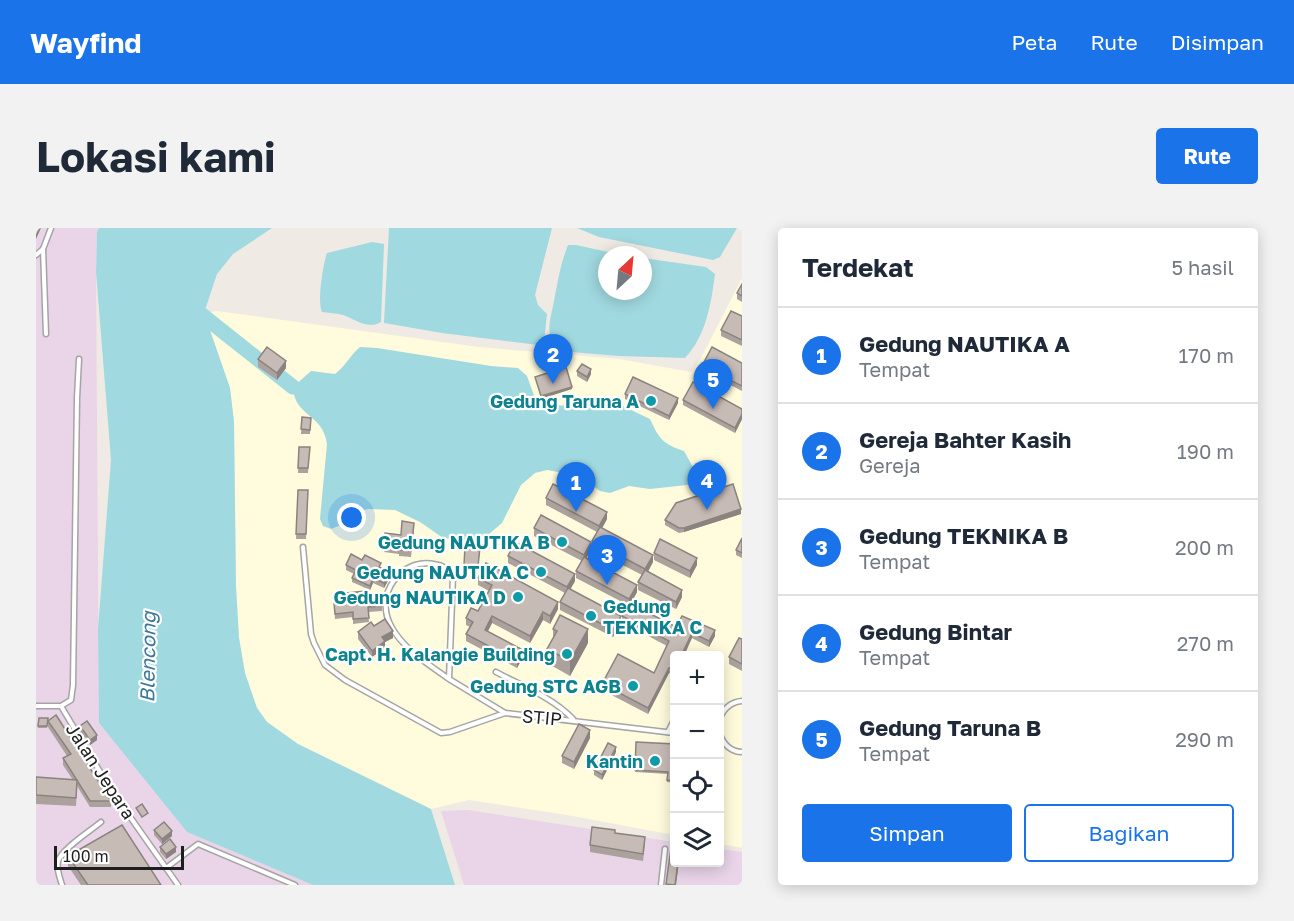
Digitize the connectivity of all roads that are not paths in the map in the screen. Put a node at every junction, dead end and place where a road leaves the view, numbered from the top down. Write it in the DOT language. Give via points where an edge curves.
graph roads {
  1 [pos="51,228"];
  2 [pos="43,249"];
  3 [pos="36,255"];
  4 [pos="46,334"];
  5 [pos="79,358"];
  6 [pos="303,547"];
  7 [pos="496,672"];
  8 [pos="449,679"];
  9 [pos="742,701"];
  10 [pos="36,706"];
  11 [pos="61,706"];
  12 [pos="724,710"];
  13 [pos="505,713"];
  14 [pos="573,720"];
  15 [pos="670,729"];
  16 [pos="668,732"];
  17 [pos="724,743"];
  18 [pos="742,752"];
  19 [pos="101,822"];
  20 [pos="665,849"];
  21 [pos="166,868"];
  22 [pos="62,885"];
  23 [pos="178,885"];
  24 [pos="295,885"];
  25 [pos="661,885"];
  1 -- 2 [label="lane"];
  2 -- 3 [label="lane"];
  2 -- 4 [label="lane"];
  5 -- 11 [label="lane" via="73,685 71,700"];
  6 -- 13 [label="lane" via="314,643 325,665 334,673 441,733"];
  7 -- 14 [label="lane" via="551,701"];
  8 -- 8 [label="lane, STIP" via="453,576 437,564 414,564 396,577 387,595 390,624 414,653"];
  8 -- 13 [label="lane, STIP"];
  9 -- 12 [label="lane"];
  10 -- 11 [label="lane, Jalan Jepara"];
  11 -- 21 [label="lane, Jalan Jepara" via="109,787"];
  13 -- 14 [label="lane, STIP"];
  14 -- 16 [label="lane, STIP"];
  15 -- 16 [label="lane"];
  17 -- 18 [label="lane"];
  19 -- 22 [label="lane" via="58,861"];
  20 -- 25 [label="lane"];
  21 -- 23 [label="lane, Jalan Jepara"];
  21 -- 24 [label="lane" via="198,844"];
}
